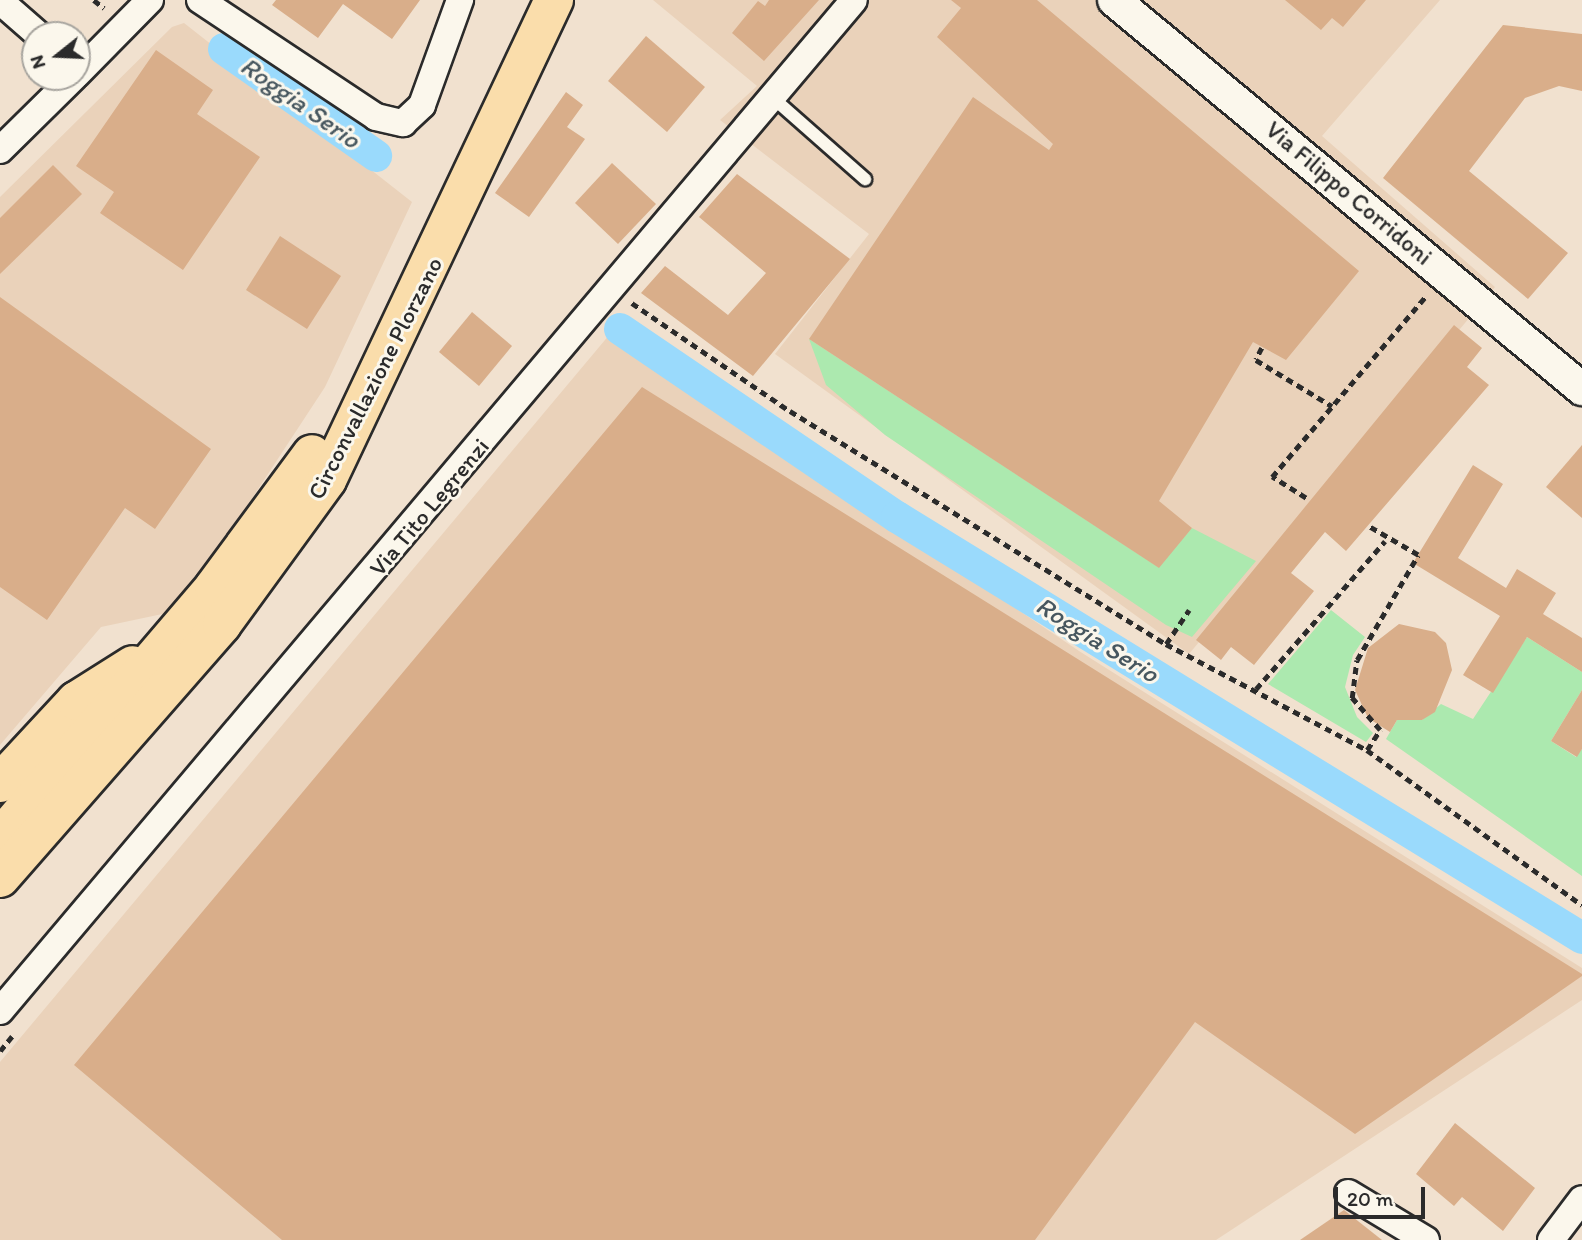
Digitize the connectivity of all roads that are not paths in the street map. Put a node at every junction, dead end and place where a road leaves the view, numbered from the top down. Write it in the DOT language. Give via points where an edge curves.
graph roads {
  1 [pos="150,0"];
  2 [pos="200,0"];
  3 [pos="460,0"];
  4 [pos="525,0"];
  5 [pos="554,0"];
  6 [pos="854,0"];
  7 [pos="1114,0"];
  8 [pos="0,1"];
  9 [pos="23,21"];
  10 [pos="91,58"];
  11 [pos="58,91"];
  12 [pos="773,98"];
  13 [pos="0,150"];
  14 [pos="866,179"];
  15 [pos="1582,389"];
  16 [pos="165,646"];
  17 [pos="0,783"];
  18 [pos="0,838"];
  19 [pos="0,878"];
  20 [pos="0,1011"];
  21 [pos="1348,1193"];
  22 [pos="1582,1199"];
  23 [pos="1426,1240"];
  24 [pos="1550,1240"];
  1 -- 10 [label="street"];
  2 -- 3 [label="street" via="376,117 403,123 422,106"];
  4 -- 16 [label="highway, Circonvallazione Plorzano" via="369,347 306,465"];
  5 -- 19 [label="highway, Circonvallazione Plorzano" via="327,481 222,624"];
  6 -- 12 [label="street, Via Tito Legrenzi"];
  7 -- 15 [label="street, Via Filippo Corridoni"];
  8 -- 9 [label="street"];
  11 -- 13 [label="street"];
  12 -- 14 [label="lane"];
  12 -- 20 [label="street, Via Tito Legrenzi"];
  16 -- 17 [label="highway" via="76,701"];
  16 -- 18 [label="highway, Circonvallazione Plorzano"];
  21 -- 23 [label="street"];
  22 -- 24 [label="street"];
}
